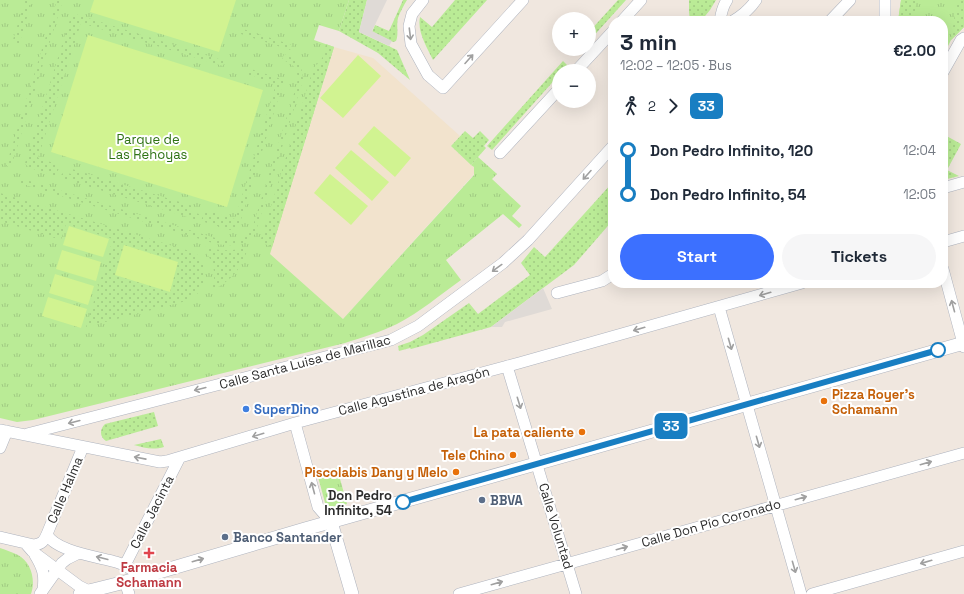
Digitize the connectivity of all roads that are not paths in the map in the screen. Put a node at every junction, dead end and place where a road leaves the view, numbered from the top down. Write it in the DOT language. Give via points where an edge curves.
graph roads {
  1 [pos="423,0"];
  2 [pos="523,0"];
  3 [pos="641,0"];
  4 [pos="727,0"];
  5 [pos="756,0"];
  6 [pos="850,0"];
  7 [pos="885,0"];
  8 [pos="627,16"];
  9 [pos="721,16"];
  10 [pos="742,16"];
  11 [pos="835,16"];
  12 [pos="885,16"];
  13 [pos="608,36"];
  14 [pos="964,38"];
  15 [pos="948,63"];
  16 [pos="582,64"];
  17 [pos="552,98"];
  18 [pos="608,152"];
  19 [pos="500,154"];
  20 [pos="964,182"];
  21 [pos="948,187"];
  22 [pos="964,236"];
  23 [pos="948,241"];
  24 [pos="608,277"];
  25 [pos="948,287"];
  26 [pos="785,288"];
  27 [pos="557,293"];
  28 [pos="719,307"];
  29 [pos="964,344"];
  30 [pos="507,366"];
  31 [pos="747,405"];
  32 [pos="296,423"];
  33 [pos="3,431"];
  34 [pos="24,434"];
  35 [pos="83,447"];
  36 [pos="0,448"];
  37 [pos="964,453"];
  38 [pos="179,459"];
  39 [pos="537,464"];
  40 [pos="776,505"];
  41 [pos="330,522"];
  42 [pos="47,534"];
  43 [pos="0,537"];
  44 [pos="25,543"];
  45 [pos="964,551"];
  46 [pos="32,552"];
  47 [pos="79,553"];
  48 [pos="567,563"];
  49 [pos="125,565"];
  50 [pos="57,570"];
  51 [pos="143,576"];
  52 [pos="127,588"];
  53 [pos="93,590"];
  54 [pos="41,592"];
  55 [pos="80,594"];
  56 [pos="352,594"];
  57 [pos="459,594"];
  58 [pos="576,594"];
  59 [pos="801,594"];
  60 [pos="812,594"];
  1 -- 2 [label="street, one-way" via="412,14 408,26 411,44 428,75 443,88"];
  3 -- 8 [label="street"];
  4 -- 9 [label="street"];
  5 -- 10 [label="street"];
  6 -- 11 [label="street"];
  7 -- 12 [label="street"];
  13 -- 16 [label="street"];
  14 -- 15 [label="street"];
  17 -- 19 [label="street"];
  18 -- 34 [label="street, Calle Santa Luisa de Marillac, one-way" via="528,240 503,263 418,326 391,340"];
  20 -- 21 [label="street"];
  22 -- 23 [label="street"];
  24 -- 27 [label="street"];
  29 -- 25 [label="street, one-way"];
  26 -- 28 [label="street, Calle Agustina de Aragón, one-way"];
  28 -- 30 [label="street, Calle Agustina de Aragón, one-way"];
  28 -- 31 [label="street, one-way"];
  29 -- 31 [label="street"];
  30 -- 32 [label="street, Calle Agustina de Aragón"];
  30 -- 39 [label="street, Calle Voluntad, one-way"];
  31 -- 39 [label="street"];
  31 -- 40 [label="street, one-way"];
  32 -- 38 [label="street, Calle Agustina de Aragón, one-way"];
  41 -- 32 [label="street, one-way" via="318,507"];
  33 -- 34 [label="street, Calle Agustina de Aragón"];
  33 -- 36 [label="street"];
  34 -- 35 [label="street, Calle Agustina de Aragón"];
  38 -- 35 [label="street, Calle Agustina de Aragón, one-way" via="160,462"];
  35 -- 42 [label="street, Calle Halma"];
  40 -- 37 [label="street, Calle Don Pío Coronado, one-way"];
  38 -- 49 [label="street, Calle Jacinta"];
  39 -- 41 [label="street"];
  39 -- 48 [label="street, Calle Voluntad"];
  48 -- 40 [label="street, Calle Don Pío Coronado, one-way"];
  40 -- 59 [label="street, one-way"];
  51 -- 41 [label="street, one-way"];
  41 -- 56 [label="street"];
  42 -- 44 [label="street" via="43,542"];
  42 -- 47 [label="street" via="59,545"];
  43 -- 44 [label="street"];
  44 -- 46 [label="street"];
  45 -- 60 [label="street, one-way"];
  46 -- 50 [label="street"];
  46 -- 54 [label="street" via="41,564 44,574"];
  49 -- 47 [label="street, one-way"];
  47 -- 50 [label="street" via="67,559"];
  57 -- 48 [label="street, Calle Don Pío Coronado, one-way"];
  48 -- 58 [label="street, Calle Voluntad"];
  49 -- 51 [label="street"];
  50 -- 53 [label="street" via="82,588"];
  50 -- 54 [label="street"];
  51 -- 52 [label="street"];
  52 -- 53 [label="street"];
  53 -- 55 [label="street"];
}
